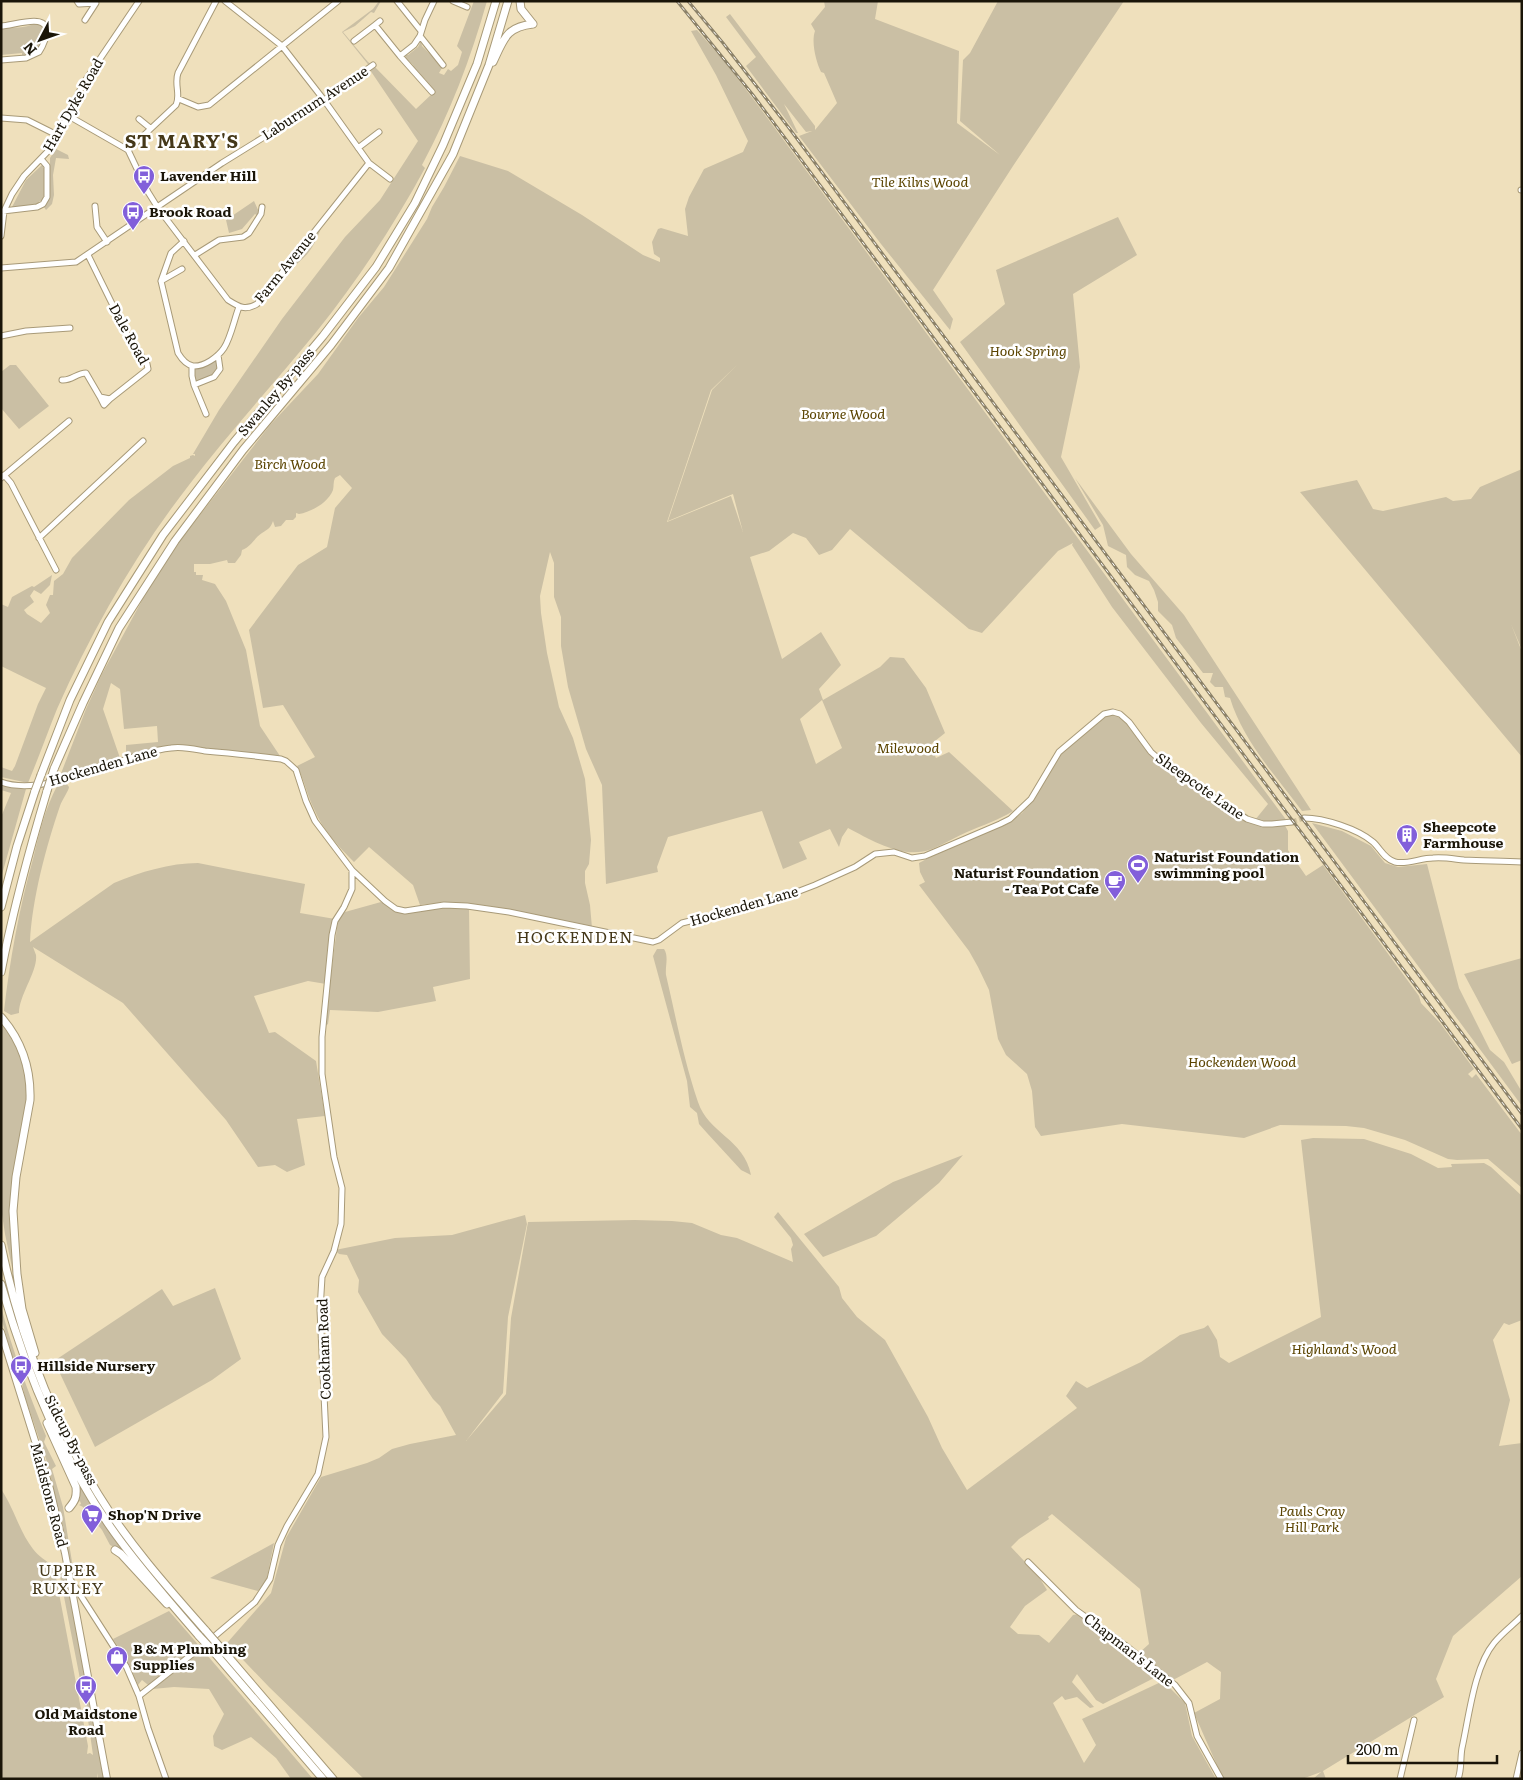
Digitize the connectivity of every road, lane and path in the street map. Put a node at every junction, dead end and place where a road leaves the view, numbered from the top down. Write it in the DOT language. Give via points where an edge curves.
graph roads {
  1 [pos="76,1"];
  2 [pos="138,1"];
  3 [pos="216,1"];
  4 [pos="225,1"];
  5 [pos="338,1"];
  6 [pos="397,1"];
  7 [pos="434,1"];
  8 [pos="453,1"];
  9 [pos="496,1"];
  10 [pos="508,1"];
  11 [pos="520,1"];
  12 [pos="467,7"];
  13 [pos="85,20"];
  14 [pos="380,21"];
  15 [pos="374,25"];
  16 [pos="1,26"];
  17 [pos="421,34"];
  18 [pos="354,41"];
  19 [pos="282,46"];
  20 [pos="400,56"];
  21 [pos="1,60"];
  22 [pos="443,65"];
  23 [pos="373,66"];
  24 [pos="432,92"];
  25 [pos="179,99"];
  26 [pos="324,100"];
  27 [pos="470,110"];
  28 [pos="67,115"];
  29 [pos="1,118"];
  30 [pos="139,119"];
  31 [pos="150,128"];
  32 [pos="379,132"];
  33 [pos="57,135"];
  34 [pos="358,148"];
  35 [pos="128,150"];
  36 [pos="42,159"];
  37 [pos="369,163"];
  38 [pos="390,179"];
  39 [pos="95,206"];
  40 [pos="262,207"];
  41 [pos="158,208"];
  42 [pos="3,211"];
  43 [pos="1,236"];
  44 [pos="184,241"];
  45 [pos="107,242"];
  46 [pos="88,255"];
  47 [pos="195,255"];
  48 [pos="1,268"];
  49 [pos="182,269"];
  50 [pos="161,281"];
  51 [pos="239,307"];
  52 [pos="70,328"];
  53 [pos="1,336"];
  54 [pos="218,355"];
  55 [pos="192,366"];
  56 [pos="62,380"];
  57 [pos="194,385"];
  58 [pos="100,397"];
  59 [pos="110,399"];
  60 [pos="206,414"];
  61 [pos="69,421"];
  62 [pos="143,441"];
  63 [pos="3,477"];
  64 [pos="39,538"];
  65 [pos="56,570"];
  66 [pos="1,782"];
  67 [pos="1304,818"];
  68 [pos="1292,822"];
  69 [pos="912,858"];
  70 [pos="1522,862"];
  71 [pos="352,870"];
  72 [pos="364,882"];
  73 [pos="352,888"];
  74 [pos="1,906"];
  75 [pos="1,972"];
  76 [pos="1,1017"];
  77 [pos="1,1245"];
  78 [pos="1,1284"];
  79 [pos="1,1332"];
  80 [pos="41,1380"];
  81 [pos="38,1396"];
  82 [pos="68,1508"];
  83 [pos="115,1550"];
  84 [pos="1028,1562"];
  85 [pos="70,1579"];
  86 [pos="1522,1616"];
  87 [pos="188,1623"];
  88 [pos="216,1635"];
  89 [pos="200,1648"];
  90 [pos="139,1696"];
  91 [pos="1414,1720"];
  92 [pos="1522,1753"];
  93 [pos="107,1779"];
  94 [pos="166,1779"];
  95 [pos="324,1779"];
  96 [pos="333,1779"];
  97 [pos="1221,1779"];
  98 [pos="1400,1779"];
  99 [pos="1458,1779"];
  100 [pos="1516,1779"];
  1 -- 13 [label="street" via="79,4 96,3"];
  2 -- 28 [label="street, Hart Dyke Road" via="83,84"];
  3 -- 25 [label="street" via="178,73"];
  4 -- 19 [label="street"];
  5 -- 19 [label="street"];
  6 -- 17 [label="street"];
  7 -- 17 [label="street"];
  8 -- 12 [label="street"];
  9 -- 74 [label="highway, Swanley By-pass, bridge" via="477,64 443,145 415,203 376,267 163,535 108,622 70,700 34,791"];
  10 -- 27 [label="highway, Swanley By-pass" via="489,65"];
  11 -- 27 [label="highway" via="521,9 533,24 519,26 506,35"];
  14 -- 15 [label="street"];
  15 -- 18 [label="street"];
  15 -- 20 [label="street"];
  16 -- 21 [label="street" via="38,21 47,30 39,52 26,58"];
  17 -- 20 [label="street" via="414,45"];
  17 -- 22 [label="street"];
  19 -- 25 [label="street" via="209,105 198,107"];
  19 -- 26 [label="street"];
  20 -- 24 [label="street"];
  23 -- 26 [label="street, Laburnum Avenue"];
  25 -- 31 [label="street"];
  26 -- 34 [label="street"];
  26 -- 41 [label="street, Laburnum Avenue" via="222,163"];
  27 -- 75 [label="highway, Swanley By-pass, bridge" via="453,154 389,268 332,345 242,450 175,541 119,628 54,770 12,915"];
  28 -- 33 [label="street, Hart Dyke Road"];
  28 -- 35 [label="street"];
  29 -- 33 [label="street" via="27,120"];
  30 -- 31 [label="street"];
  31 -- 35 [label="street"];
  32 -- 34 [label="street"];
  33 -- 36 [label="street, Hart Dyke Road"];
  34 -- 37 [label="street"];
  35 -- 41 [label="street"];
  36 -- 42 [label="street, Hart Dyke Road" via="24,176"];
  36 -- 42 [label="street" via="47,166 47,197 43,204"];
  37 -- 38 [label="street"];
  37 -- 51 [label="street, Farm Avenue" via="257,304"];
  39 -- 45 [label="street" via="97,227"];
  40 -- 47 [label="street" via="262,214 243,237 219,240"];
  41 -- 44 [label="street, Farm Avenue"];
  41 -- 45 [label="street"];
  42 -- 43 [label="street, Hart Dyke Road"];
  44 -- 47 [label="street, Farm Avenue"];
  44 -- 50 [label="street" via="171,253"];
  45 -- 46 [label="street"];
  46 -- 48 [label="street" via="76,262"];
  46 -- 59 [label="street, Dale Road" via="148,369"];
  47 -- 51 [label="street, Farm Avenue" via="228,300"];
  49 -- 50 [label="street"];
  50 -- 55 [label="street" via="178,353"];
  51 -- 54 [label="street" via="224,348"];
  52 -- 53 [label="street"];
  54 -- 55 [label="street"];
  54 -- 57 [label="street" via="220,369 214,377"];
  55 -- 57 [label="street"];
  56 -- 58 [label="street, Dale Road" via="86,374"];
  57 -- 60 [label="street"];
  58 -- 59 [label="street"];
  58 -- 59 [label="street, Dale Road" via="103,408"];
  61 -- 63 [label="street"];
  62 -- 64 [label="street"];
  63 -- 64 [label="street" via="11,483"];
  64 -- 65 [label="street"];
  66 -- 71 [label="street, Hockenden Lane" via="20,786 44,784 173,747 281,759 296,770 315,821"];
  67 -- 70 [label="street" via="1341,826 1366,836 1393,862 1431,858"];
  68 -- 69 [label="street, Sheepcote Lane" via="1263,824 1247,819 1169,768 1151,752 1130,722 1113,712 1104,714 1059,752 1031,800 1010,819 925,856"];
  69 -- 72 [label="street, Hockenden Lane" via="894,852 875,854 849,870 776,900 682,923 653,942 467,906 405,911 385,901"];
  71 -- 72 [label="street, Hockenden Lane"];
  71 -- 73 [label="street, Cookham Road"];
  72 -- 73 [label="street"];
  73 -- 88 [label="street, Cookham Road" via="333,928 322,1037 322,1074 334,1157 342,1188 341,1224 334,1251 322,1277 320,1310 326,1437 318,1474 278,1545 270,1579 255,1602"];
  76 -- 80 [label="highway" via="20,1045 31,1087 16,1177 14,1228 22,1309"];
  77 -- 80 [label="highway, Sidcup By-pass" via="22,1329"];
  78 -- 81 [label="highway, Sidcup By-pass"];
  79 -- 85 [label="main road, Maidstone Road" via="48,1479"];
  80 -- 96 [label="highway, Sidcup By-pass, bridge" via="76,1454 120,1526"];
  81 -- 82 [label="highway" via="49,1430 76,1487 75,1500"];
  81 -- 87 [label="highway, Sidcup By-pass" via="69,1459 121,1543"];
  83 -- 87 [label="highway"];
  84 -- 97 [label="street, Chapman's Lane" via="1076,1610 1175,1685 1189,1703 1197,1736"];
  85 -- 90 [label="street" via="126,1666"];
  85 -- 93 [label="main road, Maidstone Road"];
  86 -- 99 [label="street" via="1494,1643 1478,1672"];
  87 -- 95 [label="highway, Sidcup By-pass, bridge"];
  89 -- 90 [label="street"];
  90 -- 94 [label="street"];
  91 -- 98 [label="street"];
  92 -- 100 [label="street"];
}
